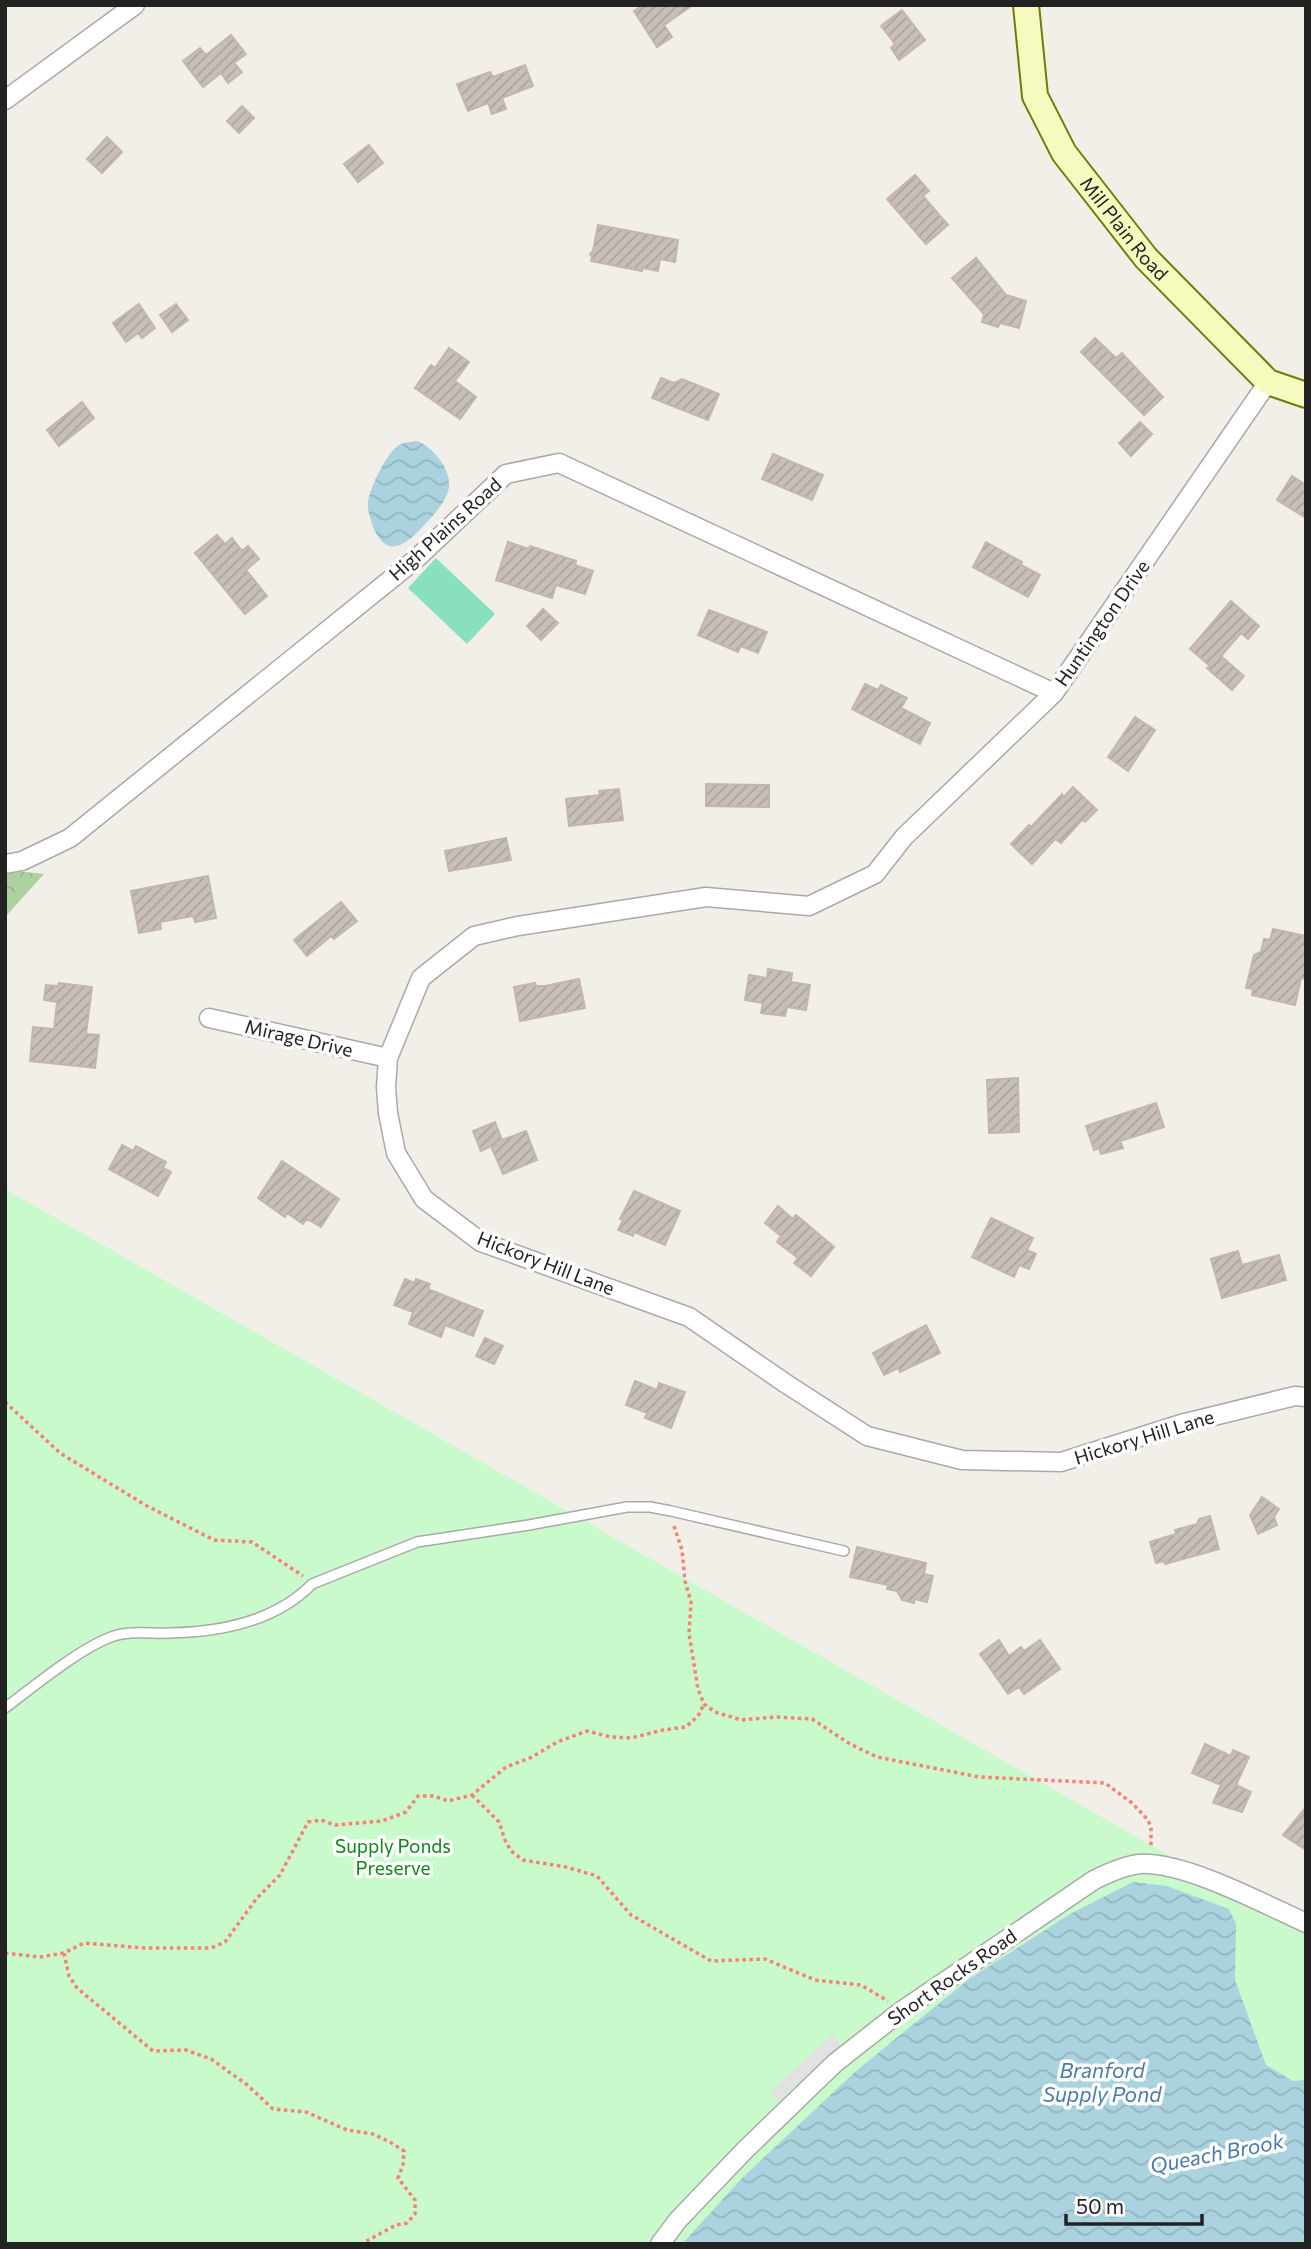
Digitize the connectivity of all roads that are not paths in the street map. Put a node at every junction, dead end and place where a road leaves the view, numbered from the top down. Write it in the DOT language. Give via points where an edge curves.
graph roads {
  1 [pos="135,5"];
  2 [pos="1026,5"];
  3 [pos="5,100"];
  4 [pos="1268,382"];
  5 [pos="1306,395"];
  6 [pos="1054,693"];
  7 [pos="904,837"];
  8 [pos="5,864"];
  9 [pos="209,1018"];
  10 [pos="388,1058"];
  11 [pos="1306,1397"];
  12 [pos="845,1551"];
  13 [pos="5,1709"];
  14 [pos="1306,1923"];
  15 [pos="660,2244"];
  1 -- 3 [label="street"];
  2 -- 4 [label="street, Mill Plain Road" via="1035,96 1064,153 1146,258"];
  4 -- 5 [label="street, Mill Plain Road"];
  4 -- 6 [label="street, Huntington Drive"];
  6 -- 7 [label="street, Huntington Drive"];
  6 -- 8 [label="street, High Plains Road" via="559,463 506,474 416,559 70,838 22,861"];
  7 -- 10 [label="street, Hickory Hill Lane" via="875,874 809,906 706,897 474,936 421,978"];
  9 -- 10 [label="street, Mirage Drive"];
  10 -- 11 [label="street, Hickory Hill Lane" via="387,1100 396,1153 424,1199 481,1242 689,1317 867,1436 962,1460 1061,1462 1181,1424"];
  12 -- 13 [label="lane" via="650,1507 417,1542 312,1584 268,1615 225,1629 112,1636"];
  14 -- 15 [label="street, Short Rocks Road" via="1193,1874 1151,1864 1121,1868 1094,1880 900,2012 835,2063 716,2180"];
}
